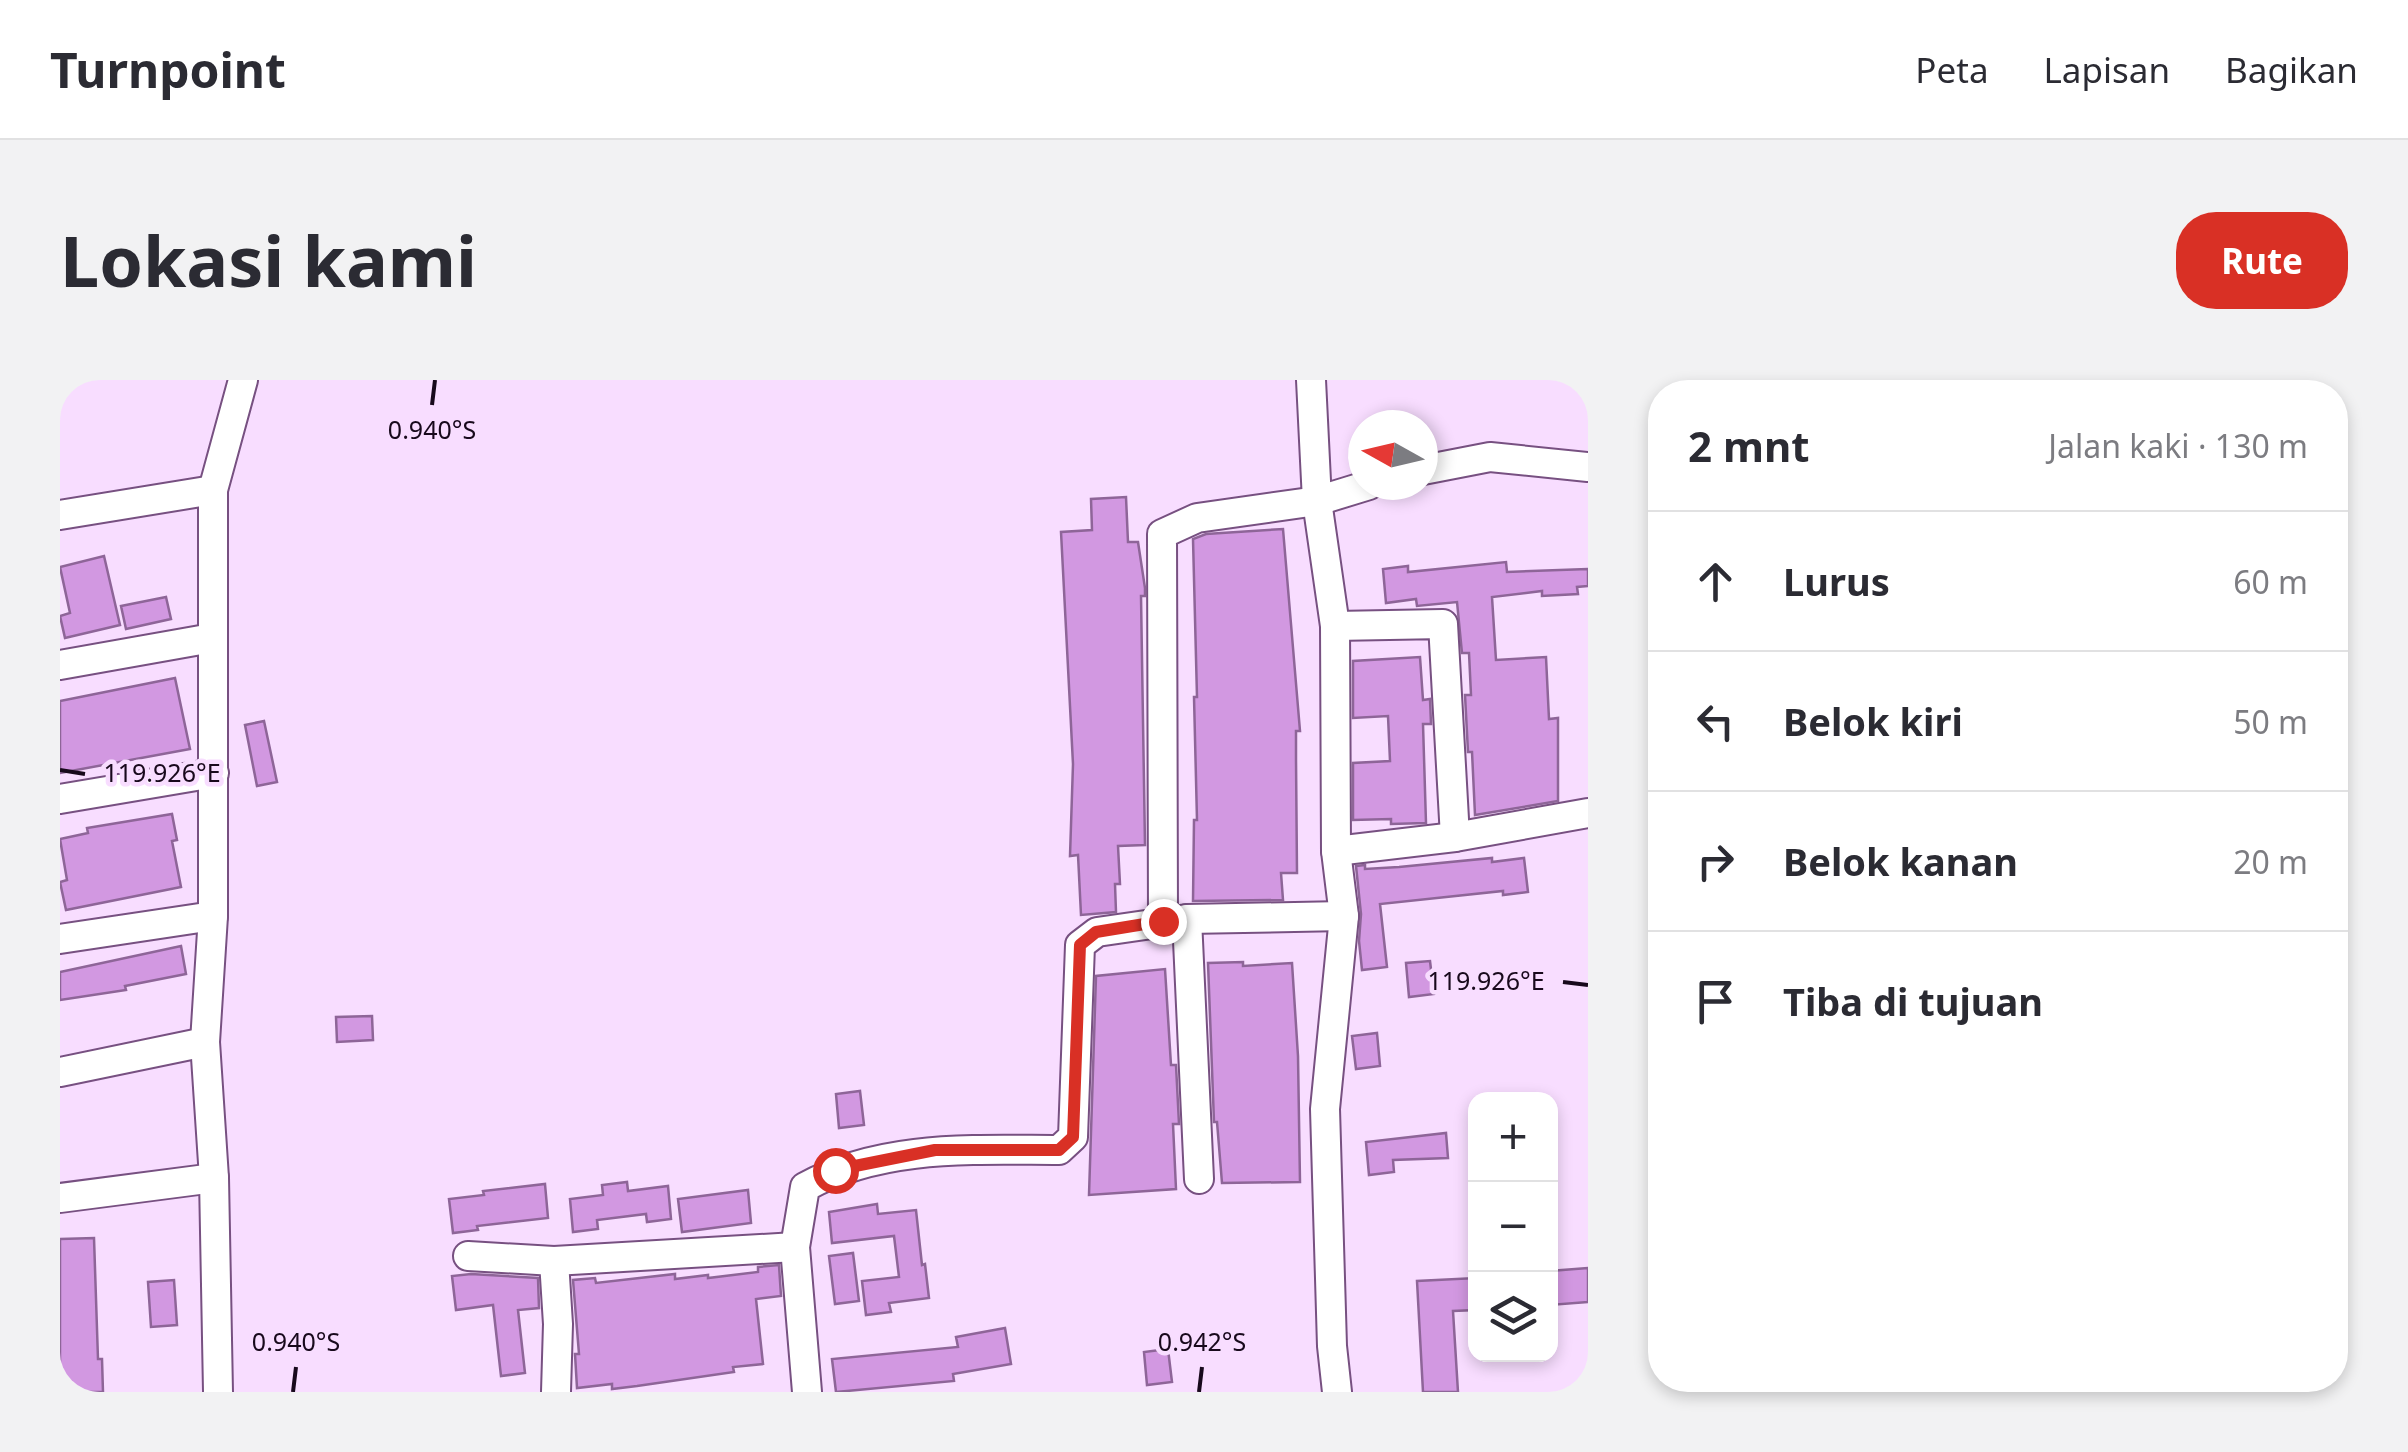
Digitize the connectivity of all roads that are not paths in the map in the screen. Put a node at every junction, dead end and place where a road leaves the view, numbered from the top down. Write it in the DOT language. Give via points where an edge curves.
graph roads {
  1 [pos="243,380"];
  2 [pos="1310,380"];
  3 [pos="1438,467"];
  4 [pos="1588,467"];
  5 [pos="214,490"];
  6 [pos="1348,491"];
  7 [pos="1317,501"];
  8 [pos="60,515"];
  9 [pos="1335,626"];
  10 [pos="212,638"];
  11 [pos="60,665"];
  12 [pos="214,773"];
  13 [pos="60,798"];
  14 [pos="1588,814"];
  15 [pos="1455,837"];
  16 [pos="1336,851"];
  17 [pos="212,916"];
  18 [pos="1344,916"];
  19 [pos="1175,920"];
  20 [pos="60,939"];
  21 [pos="205,1042"];
  22 [pos="60,1072"];
  23 [pos="214,1178"];
  24 [pos="1198,1179"];
  25 [pos="60,1198"];
  26 [pos="796,1248"];
  27 [pos="468,1256"];
  28 [pos="554,1262"];
  29 [pos="218,1392"];
  30 [pos="556,1392"];
  31 [pos="807,1392"];
  32 [pos="1337,1392"];
  1 -- 5 [label="street"];
  2 -- 7 [label="street"];
  3 -- 4 [label="street" via="1490,457"];
  5 -- 8 [label="street"];
  5 -- 10 [label="street"];
  6 -- 7 [label="street"];
  7 -- 9 [label="street"];
  7 -- 19 [label="street" via="1197,518 1162,534"];
  9 -- 15 [label="street" via="1443,624"];
  9 -- 16 [label="street"];
  10 -- 11 [label="street"];
  10 -- 12 [label="street"];
  12 -- 13 [label="street"];
  12 -- 17 [label="street"];
  14 -- 15 [label="street"];
  15 -- 16 [label="street"];
  16 -- 18 [label="street"];
  17 -- 20 [label="street"];
  17 -- 21 [label="street"];
  18 -- 19 [label="street"];
  18 -- 32 [label="street" via="1325,1110"];
  19 -- 24 [label="street"];
  19 -- 26 [label="street" via="1096,932 1080,945 1073,1137 1059,1150 935,1150 835,1170 805,1187"];
  21 -- 22 [label="street"];
  21 -- 23 [label="street"];
  23 -- 25 [label="street"];
  23 -- 29 [label="street"];
  26 -- 28 [label="street"];
  26 -- 31 [label="street"];
  27 -- 28 [label="street"];
  28 -- 30 [label="street"];
}
